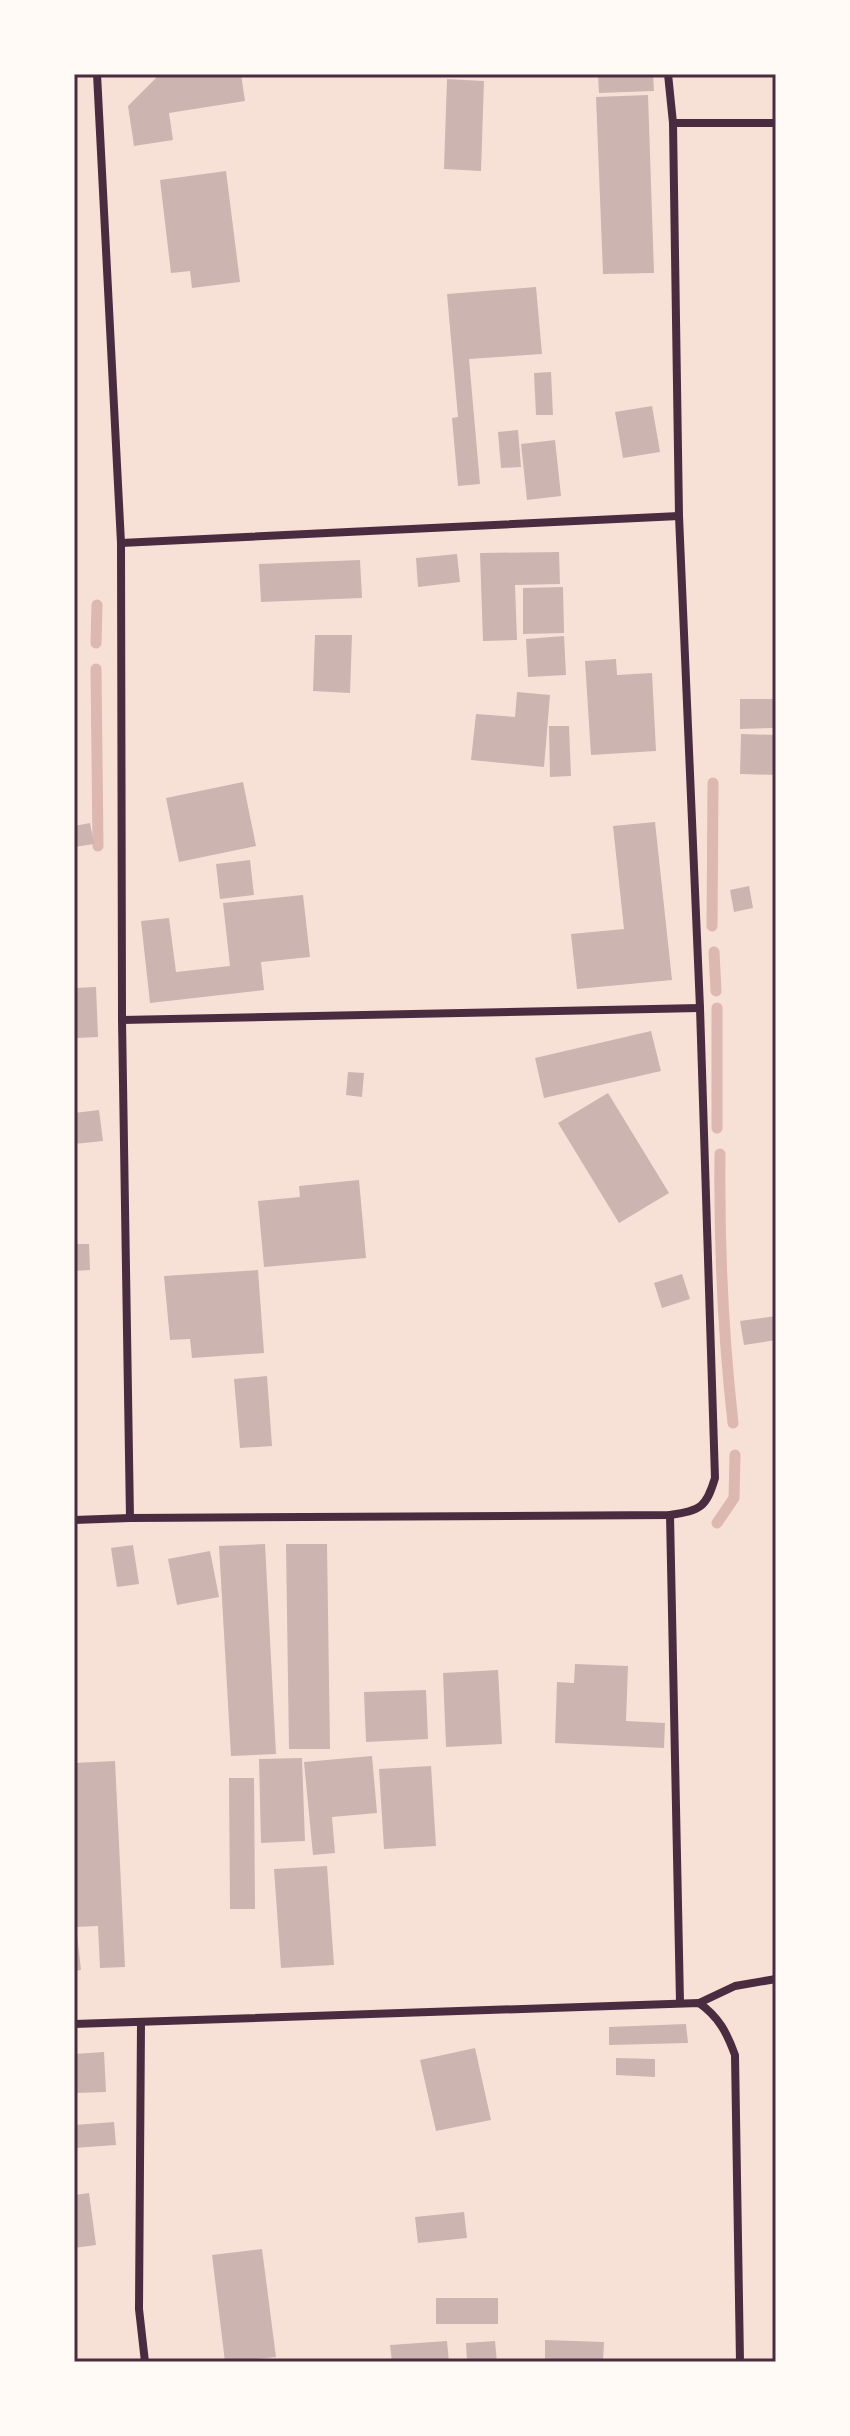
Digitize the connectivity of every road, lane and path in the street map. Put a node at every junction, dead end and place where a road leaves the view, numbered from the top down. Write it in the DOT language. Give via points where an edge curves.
graph roads {
  1 [pos="97,74"];
  2 [pos="668,74"];
  3 [pos="673,123"];
  4 [pos="776,123"];
  5 [pos="679,516"];
  6 [pos="121,543"];
  7 [pos="700,1008"];
  8 [pos="122,1020"];
  9 [pos="670,1515"];
  10 [pos="130,1518"];
  11 [pos="74,1520"];
  12 [pos="776,1979"];
  13 [pos="680,2002"];
  14 [pos="699,2003"];
  15 [pos="141,2023"];
  16 [pos="74,2024"];
  17 [pos="145,2362"];
  18 [pos="740,2362"];
  1 -- 6 [label="street"];
  2 -- 3 [label="street"];
  3 -- 4 [label="street"];
  3 -- 5 [label="street"];
  5 -- 6 [label="street"];
  5 -- 7 [label="street"];
  6 -- 8 [label="street"];
  7 -- 8 [label="street"];
  7 -- 9 [label="street" via="715,1478 708,1500 693,1512"];
  8 -- 10 [label="street"];
  9 -- 10 [label="street"];
  9 -- 13 [label="street"];
  10 -- 11 [label="street"];
  12 -- 14 [label="street" via="735,1986"];
  13 -- 14 [label="street"];
  13 -- 15 [label="street"];
  14 -- 18 [label="street" via="727,2032 735,2055"];
  15 -- 16 [label="street"];
  15 -- 17 [label="street" via="139,2309"];
}
